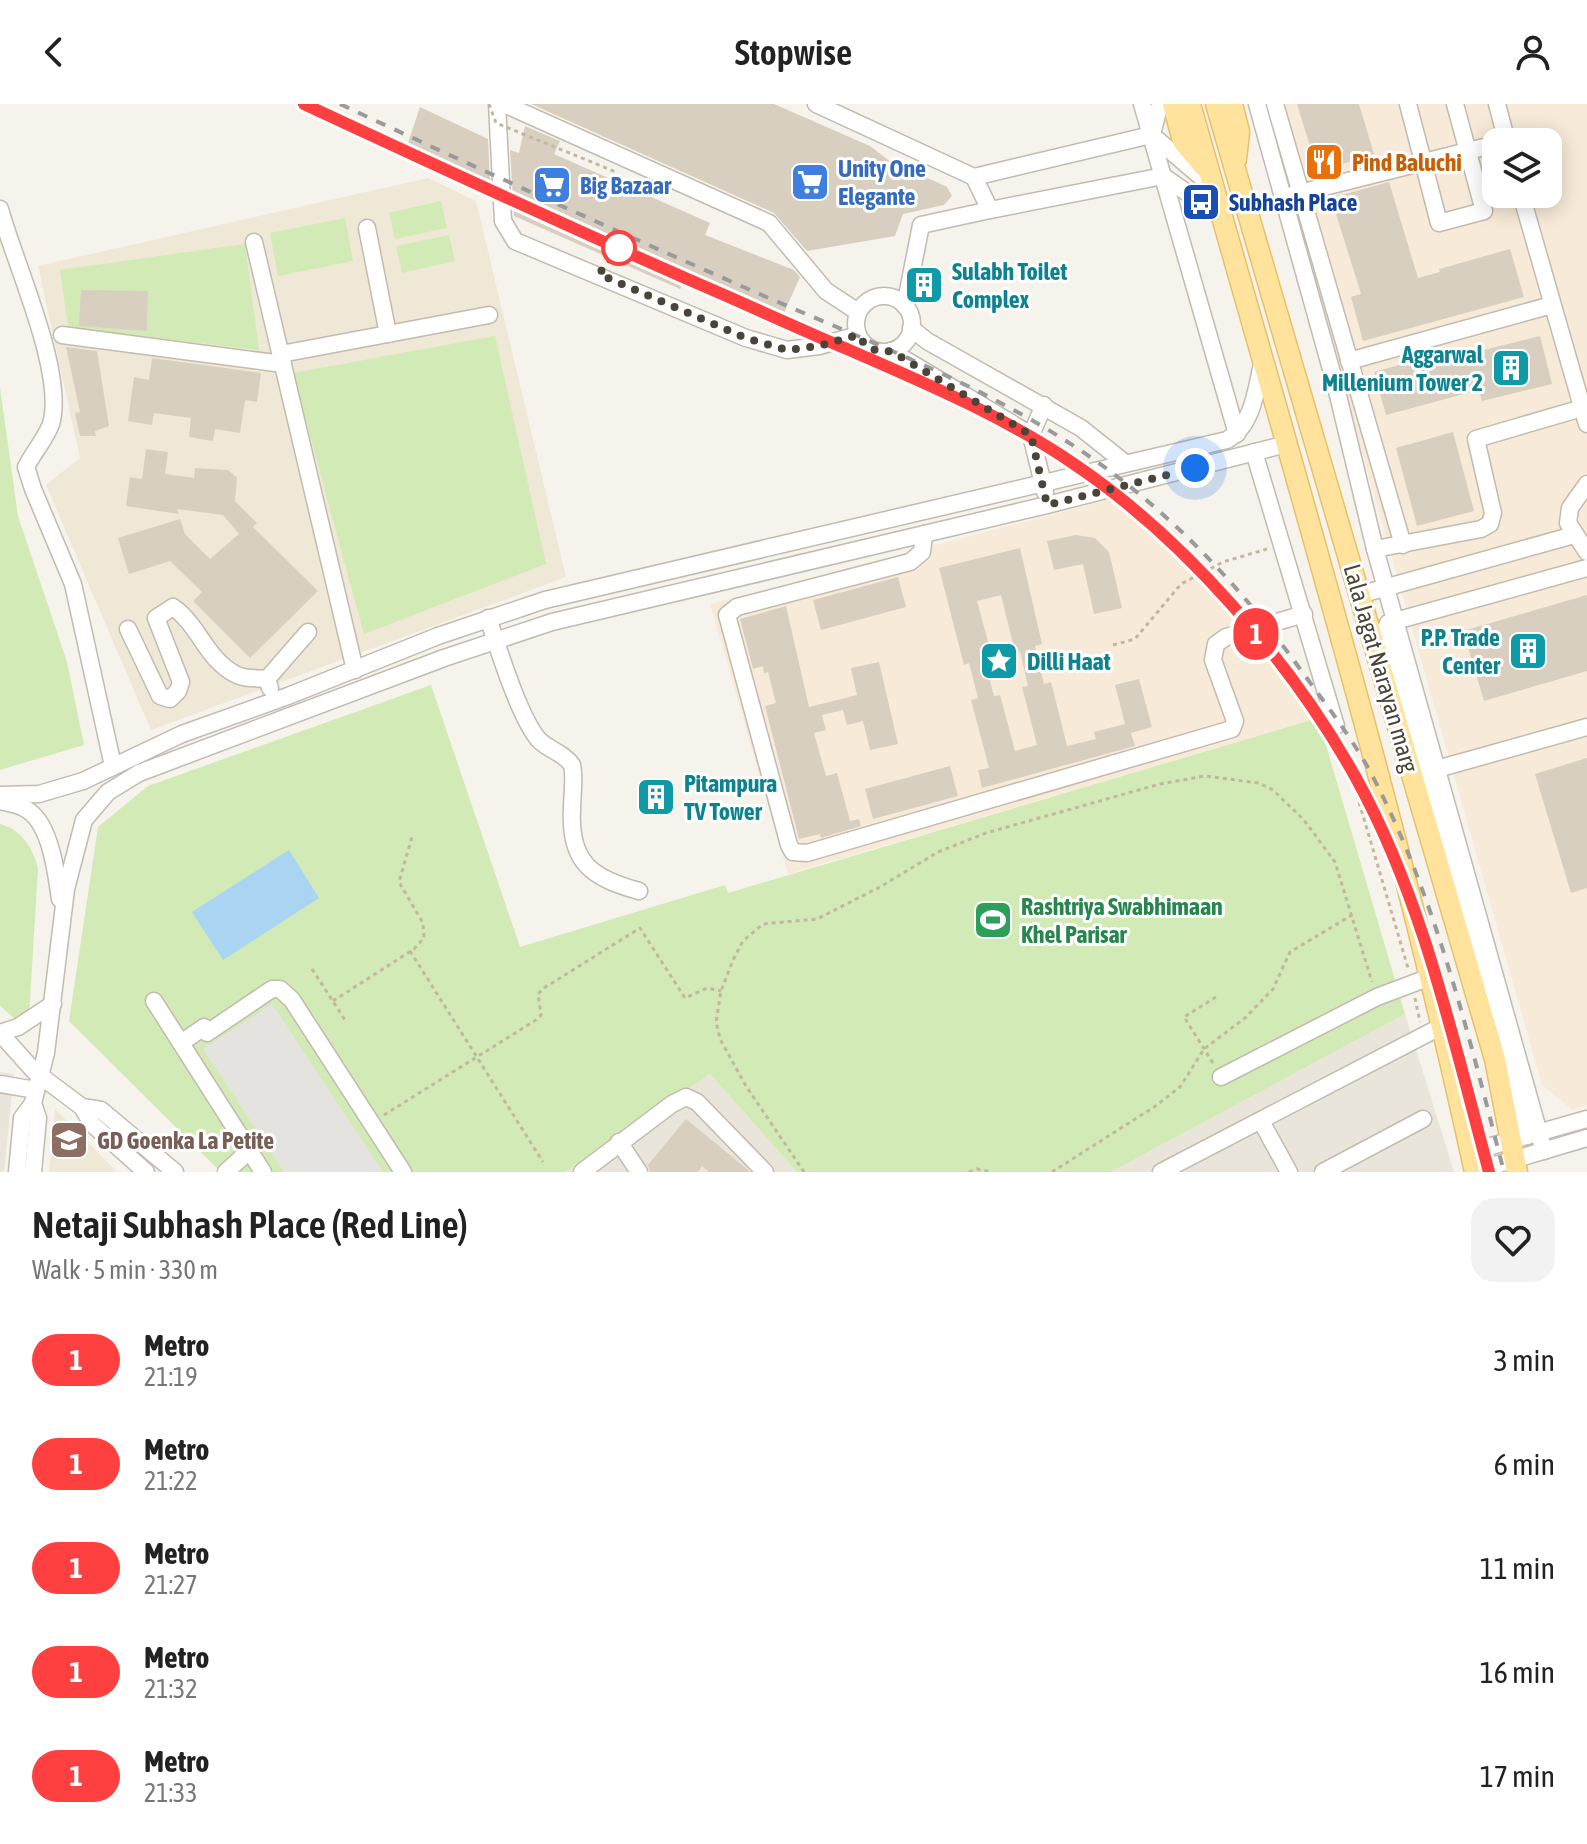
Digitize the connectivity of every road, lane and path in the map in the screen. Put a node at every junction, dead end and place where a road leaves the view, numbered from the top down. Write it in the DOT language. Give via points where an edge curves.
graph roads {
  1 [pos="489,104"];
  2 [pos="497,104"];
  3 [pos="504,104"];
  4 [pos="816,104"];
  5 [pos="1142,104"];
  6 [pos="1160,104"];
  7 [pos="1173,104"];
  8 [pos="1190,104"];
  9 [pos="1257,104"];
  10 [pos="1275,104"];
  11 [pos="1408,104"];
  12 [pos="1455,104"];
  13 [pos="1497,104"];
  14 [pos="1223,110"];
  15 [pos="1502,128"];
  16 [pos="1151,135"];
  17 [pos="1482,147"];
  18 [pos="1467,151"];
  19 [pos="1423,161"];
  20 [pos="1163,176"];
  21 [pos="974,177"];
  22 [pos="613,180"];
  23 [pos="1212,180"];
  24 [pos="1291,196"];
  25 [pos="1525,208"];
  26 [pos="0,209"];
  27 [pos="990,210"];
  28 [pos="1222,217"];
  29 [pos="367,228"];
  30 [pos="254,242"];
  31 [pos="1552,305"];
  32 [pos="905,306"];
  33 [pos="858,312"];
  34 [pos="489,315"];
  35 [pos="911,328"];
  36 [pos="388,334"];
  37 [pos="62,335"];
  38 [pos="858,335"];
  39 [pos="891,351"];
  40 [pos="282,359"];
  41 [pos="1349,361"];
  42 [pos="1262,364"];
  43 [pos="1355,382"];
  44 [pos="1336,387"];
  45 [pos="1044,405"];
  46 [pos="1584,416"];
  47 [pos="1237,434"];
  48 [pos="1031,435"];
  49 [pos="1287,444"];
  50 [pos="1254,452"];
  51 [pos="1125,463"];
  52 [pos="1587,484"];
  53 [pos="1044,485"];
  54 [pos="1047,505"];
  55 [pos="924,534"];
  56 [pos="1574,535"];
  57 [pos="1283,544"];
  58 [pos="1403,545"];
  59 [pos="1375,549"];
  60 [pos="1587,552"];
  61 [pos="1587,568"];
  62 [pos="675,569"];
  63 [pos="1386,586"];
  64 [pos="680,590"];
  65 [pos="1359,595"];
  66 [pos="1304,614"];
  67 [pos="488,618"];
  68 [pos="1396,625"];
  69 [pos="1369,627"];
  70 [pos="128,629"];
  71 [pos="308,632"];
  72 [pos="496,641"];
  73 [pos="1113,645"];
  74 [pos="355,670"];
  75 [pos="267,679"];
  76 [pos="281,699"];
  77 [pos="295,714"];
  78 [pos="1336,726"];
  79 [pos="1587,727"];
  80 [pos="113,766"];
  81 [pos="1437,769"];
  82 [pos="0,798"];
  83 [pos="412,837"];
  84 [pos="1435,853"];
  85 [pos="1401,865"];
  86 [pos="639,891"];
  87 [pos="1352,915"];
  88 [pos="63,916"];
  89 [pos="410,951"];
  90 [pos="312,969"];
  91 [pos="1421,980"];
  92 [pos="721,991"];
  93 [pos="1216,997"];
  94 [pos="1377,997"];
  95 [pos="154,1001"];
  96 [pos="333,1001"];
  97 [pos="53,1004"];
  98 [pos="345,1020"];
  99 [pos="1442,1026"];
  100 [pos="0,1033"];
  101 [pos="1422,1036"];
  102 [pos="181,1043"];
  103 [pos="1204,1049"];
  104 [pos="477,1056"];
  105 [pos="1221,1077"];
  106 [pos="0,1084"];
  107 [pos="36,1089"];
  108 [pos="82,1107"];
  109 [pos="1423,1119"];
  110 [pos="1587,1119"];
  111 [pos="1261,1121"];
  112 [pos="371,1123"];
  113 [pos="1587,1138"];
  114 [pos="619,1142"];
  115 [pos="1522,1148"];
  116 [pos="250,1150"];
  117 [pos="1544,1151"];
  118 [pos="543,1162"];
  119 [pos="1473,1165"];
  120 [pos="17,1172"];
  121 [pos="33,1172"];
  122 [pos="146,1172"];
  123 [pos="175,1172"];
  124 [pos="226,1172"];
  125 [pos="263,1172"];
  126 [pos="403,1172"];
  127 [pos="582,1172"];
  128 [pos="639,1172"];
  129 [pos="765,1172"];
  130 [pos="804,1172"];
  131 [pos="969,1172"];
  132 [pos="992,1172"];
  133 [pos="1052,1172"];
  134 [pos="1161,1172"];
  135 [pos="1289,1172"];
  136 [pos="1323,1172"];
  1 -- 22 [label="path, bridge" via="496,123 616,172"];
  2 -- 38 [label="street" via="503,221 515,241 746,338 787,350"];
  3 -- 33 [label="street" via="769,223 826,291"];
  4 -- 21 [label="street"];
  5 -- 16 [label="street"];
  6 -- 16 [label="street"];
  7 -- 23 [label="main road" via="1183,141"];
  8 -- 23 [label="main road, Lala Jagat Narayan marg"];
  9 -- 24 [label="street"];
  10 -- 24 [label="street"];
  11 -- 19 [label="street"];
  12 -- 18 [label="street"];
  13 -- 15 [label="street"];
  14 -- 65 [label="main road, Lala Jagat Narayan marg"];
  16 -- 20 [label="street"];
  16 -- 21 [label="street"];
  16 -- 23 [label="street"];
  17 -- 18 [label="street"];
  18 -- 19 [label="street"];
  18 -- 19 [label="street" via="1484,211 1439,223"];
  19 -- 24 [label="street"];
  20 -- 27 [label="street"];
  20 -- 28 [label="street"];
  20 -- 47 [label="street"];
  21 -- 27 [label="street"];
  23 -- 28 [label="main road, Lala Jagat Narayan marg"];
  24 -- 41 [label="street"];
  24 -- 44 [label="street"];
  25 -- 31 [label="street"];
  26 -- 80 [label="street" via="38,322 54,402 50,425 26,467 73,584"];
  27 -- 32 [label="street" via="921,225"];
  28 -- 42 [label="main road, Lala Jagat Narayan marg"];
  29 -- 36 [label="street"];
  30 -- 40 [label="street"];
  31 -- 41 [label="street"];
  31 -- 46 [label="street"];
  32 -- 33 [label="street" via="892,297 876,297"];
  32 -- 35 [label="street"];
  33 -- 38 [label="street"];
  34 -- 36 [label="street"];
  35 -- 39 [label="street" via="905,343"];
  35 -- 45 [label="street"];
  36 -- 40 [label="street"];
  37 -- 40 [label="street"];
  38 -- 39 [label="street" via="876,351"];
  39 -- 48 [label="street"];
  40 -- 74 [label="street"];
  41 -- 43 [label="street"];
  42 -- 47 [label="street" via="1251,408"];
  42 -- 49 [label="main road, Lala Jagat Narayan marg"];
  43 -- 44 [label="street"];
  43 -- 58 [label="street"];
  44 -- 59 [label="street"];
  45 -- 48 [label="street"];
  45 -- 51 [label="street"];
  46 -- 58 [label="street" via="1476,439 1493,513 1490,524"];
  47 -- 51 [label="street"];
  48 -- 53 [label="street"];
  49 -- 50 [label="street"];
  49 -- 85 [label="main road, Lala Jagat Narayan marg"];
  50 -- 54 [label="street"];
  50 -- 57 [label="street"];
  51 -- 53 [label="street"];
  52 -- 56 [label="street" via="1570,508 1568,523"];
  53 -- 54 [label="street"];
  53 -- 62 [label="street"];
  54 -- 55 [label="street"];
  55 -- 64 [label="street"];
  55 -- 66 [label="street" via="922,552 910,562 737,607 727,615 793,852 807,853 1232,729 1235,721 1213,660 1216,644"];
  56 -- 60 [label="street"];
  56 -- 63 [label="street"];
  57 -- 66 [label="street"];
  57 -- 73 [label="path" via="1223,562 1181,584 1135,639"];
  58 -- 59 [label="street"];
  59 -- 63 [label="street"];
  61 -- 68 [label="street"];
  62 -- 64 [label="street"];
  62 -- 67 [label="street"];
  63 -- 65 [label="street"];
  63 -- 68 [label="street"];
  64 -- 72 [label="street"];
  65 -- 69 [label="main road, Lala Jagat Narayan marg"];
  66 -- 78 [label="street"];
  67 -- 72 [label="street"];
  67 -- 74 [label="street"];
  68 -- 69 [label="street"];
  68 -- 81 [label="street"];
  68 -- 115 [label="street" via="1384,630"];
  69 -- 84 [label="main road, Lala Jagat Narayan marg"];
  70 -- 75 [label="street" via="160,696 170,699 181,682 156,618 173,607 210,654 236,675"];
  71 -- 75 [label="street"];
  72 -- 77 [label="street"];
  72 -- 86 [label="street" via="530,727 572,765 571,829 580,857 608,883"];
  74 -- 76 [label="street"];
  75 -- 76 [label="street"];
  76 -- 77 [label="street"];
  76 -- 80 [label="street" via="182,734"];
  77 -- 88 [label="street" via="139,773 108,792 84,820"];
  78 -- 91 [label="path"];
  79 -- 81 [label="street"];
  80 -- 82 [label="street" via="39,794"];
  81 -- 115 [label="street"];
  82 -- 88 [label="street" via="27,808 43,830 53,853"];
  83 -- 89 [label="path" via="399,882 425,932"];
  84 -- 85 [label="main road"];
  84 -- 115 [label="main road, Lala Jagat Narayan marg"];
  85 -- 91 [label="main road, Lala Jagat Narayan marg"];
  87 -- 92 [label="path" via="1335,862 1273,790 1242,779 1205,776 986,833 938,852 817,919 763,924 743,941"];
  87 -- 94 [label="path"];
  87 -- 103 [label="path" via="1290,952 1273,989"];
  88 -- 97 [label="street"];
  89 -- 96 [label="path"];
  89 -- 104 [label="path"];
  90 -- 96 [label="path"];
  91 -- 94 [label="street"];
  91 -- 99 [label="main road, Lala Jagat Narayan marg"];
  91 -- 101 [label="path"];
  92 -- 104 [label="path" via="707,988 685,998 640,928 544,988 538,994 541,1015"];
  92 -- 130 [label="path" via="716,1022 727,1056"];
  93 -- 103 [label="path" via="1184,1017"];
  94 -- 105 [label="street"];
  95 -- 102 [label="street"];
  96 -- 98 [label="path"];
  97 -- 100 [label="street"];
  97 -- 107 [label="street"];
  99 -- 101 [label="street"];
  99 -- 119 [label="main road, Lala Jagat Narayan marg"];
  100 -- 107 [label="street"];
  101 -- 111 [label="street"];
  102 -- 112 [label="street" via="280,989"];
  102 -- 116 [label="street"];
  103 -- 133 [label="path" via="1180,1087"];
  104 -- 112 [label="path"];
  104 -- 118 [label="path"];
  106 -- 107 [label="street"];
  107 -- 108 [label="street"];
  107 -- 120 [label="street" via="22,1118"];
  107 -- 121 [label="street"];
  108 -- 122 [label="street" via="92,1124"];
  108 -- 123 [label="street" via="101,1110"];
  109 -- 136 [label="street"];
  110 -- 115 [label="street"];
  111 -- 134 [label="street"];
  111 -- 135 [label="street"];
  112 -- 126 [label="street"];
  113 -- 117 [label="street"];
  114 -- 127 [label="street"];
  114 -- 128 [label="street"];
  114 -- 129 [label="street" via="680,1098 691,1098"];
  115 -- 117 [label="street"];
  115 -- 117 [label="street"];
  115 -- 119 [label="street"];
  116 -- 124 [label="street"];
  116 -- 125 [label="street"];
  131 -- 132 [label="path"];
}
